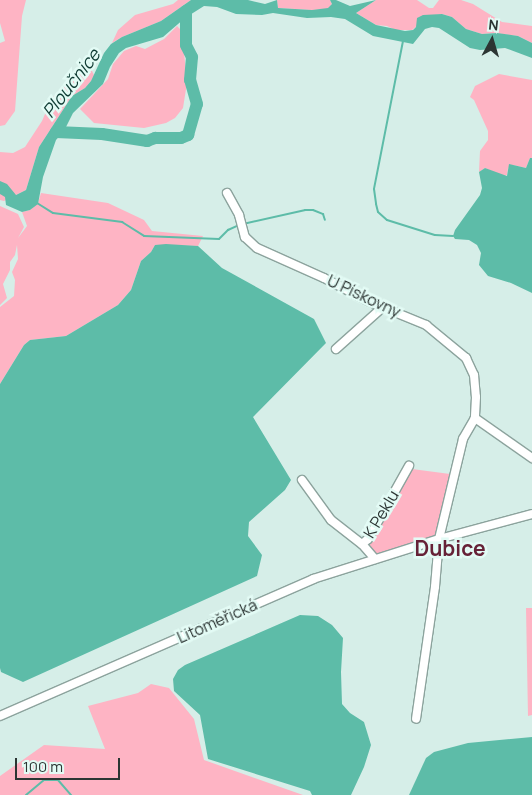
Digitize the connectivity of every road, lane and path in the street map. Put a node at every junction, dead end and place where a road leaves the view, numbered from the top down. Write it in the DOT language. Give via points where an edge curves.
graph roads {
  1 [pos="227,193"];
  2 [pos="383,307"];
  3 [pos="336,348"];
  4 [pos="475,418"];
  5 [pos="532,458"];
  6 [pos="409,466"];
  7 [pos="302,480"];
  8 [pos="532,514"];
  9 [pos="440,539"];
  10 [pos="362,544"];
  11 [pos="375,559"];
  12 [pos="0,716"];
  13 [pos="416,719"];
  1 -- 2 [label="street, U Pískovny" via="239,215 245,237 257,248"];
  2 -- 3 [label="street"];
  2 -- 4 [label="street, U Pískovny" via="426,325 466,358 474,375"];
  4 -- 5 [label="street"];
  4 -- 9 [label="street" via="463,439"];
  6 -- 10 [label="street, K Peklu" via="368,539"];
  7 -- 10 [label="street" via="331,520"];
  8 -- 9 [label="street, Litoměřická"];
  9 -- 11 [label="street, Litoměřická"];
  9 -- 13 [label="street"];
  10 -- 11 [label="street, K Peklu"];
  11 -- 12 [label="street, Litoměřická" via="313,579"];
}
